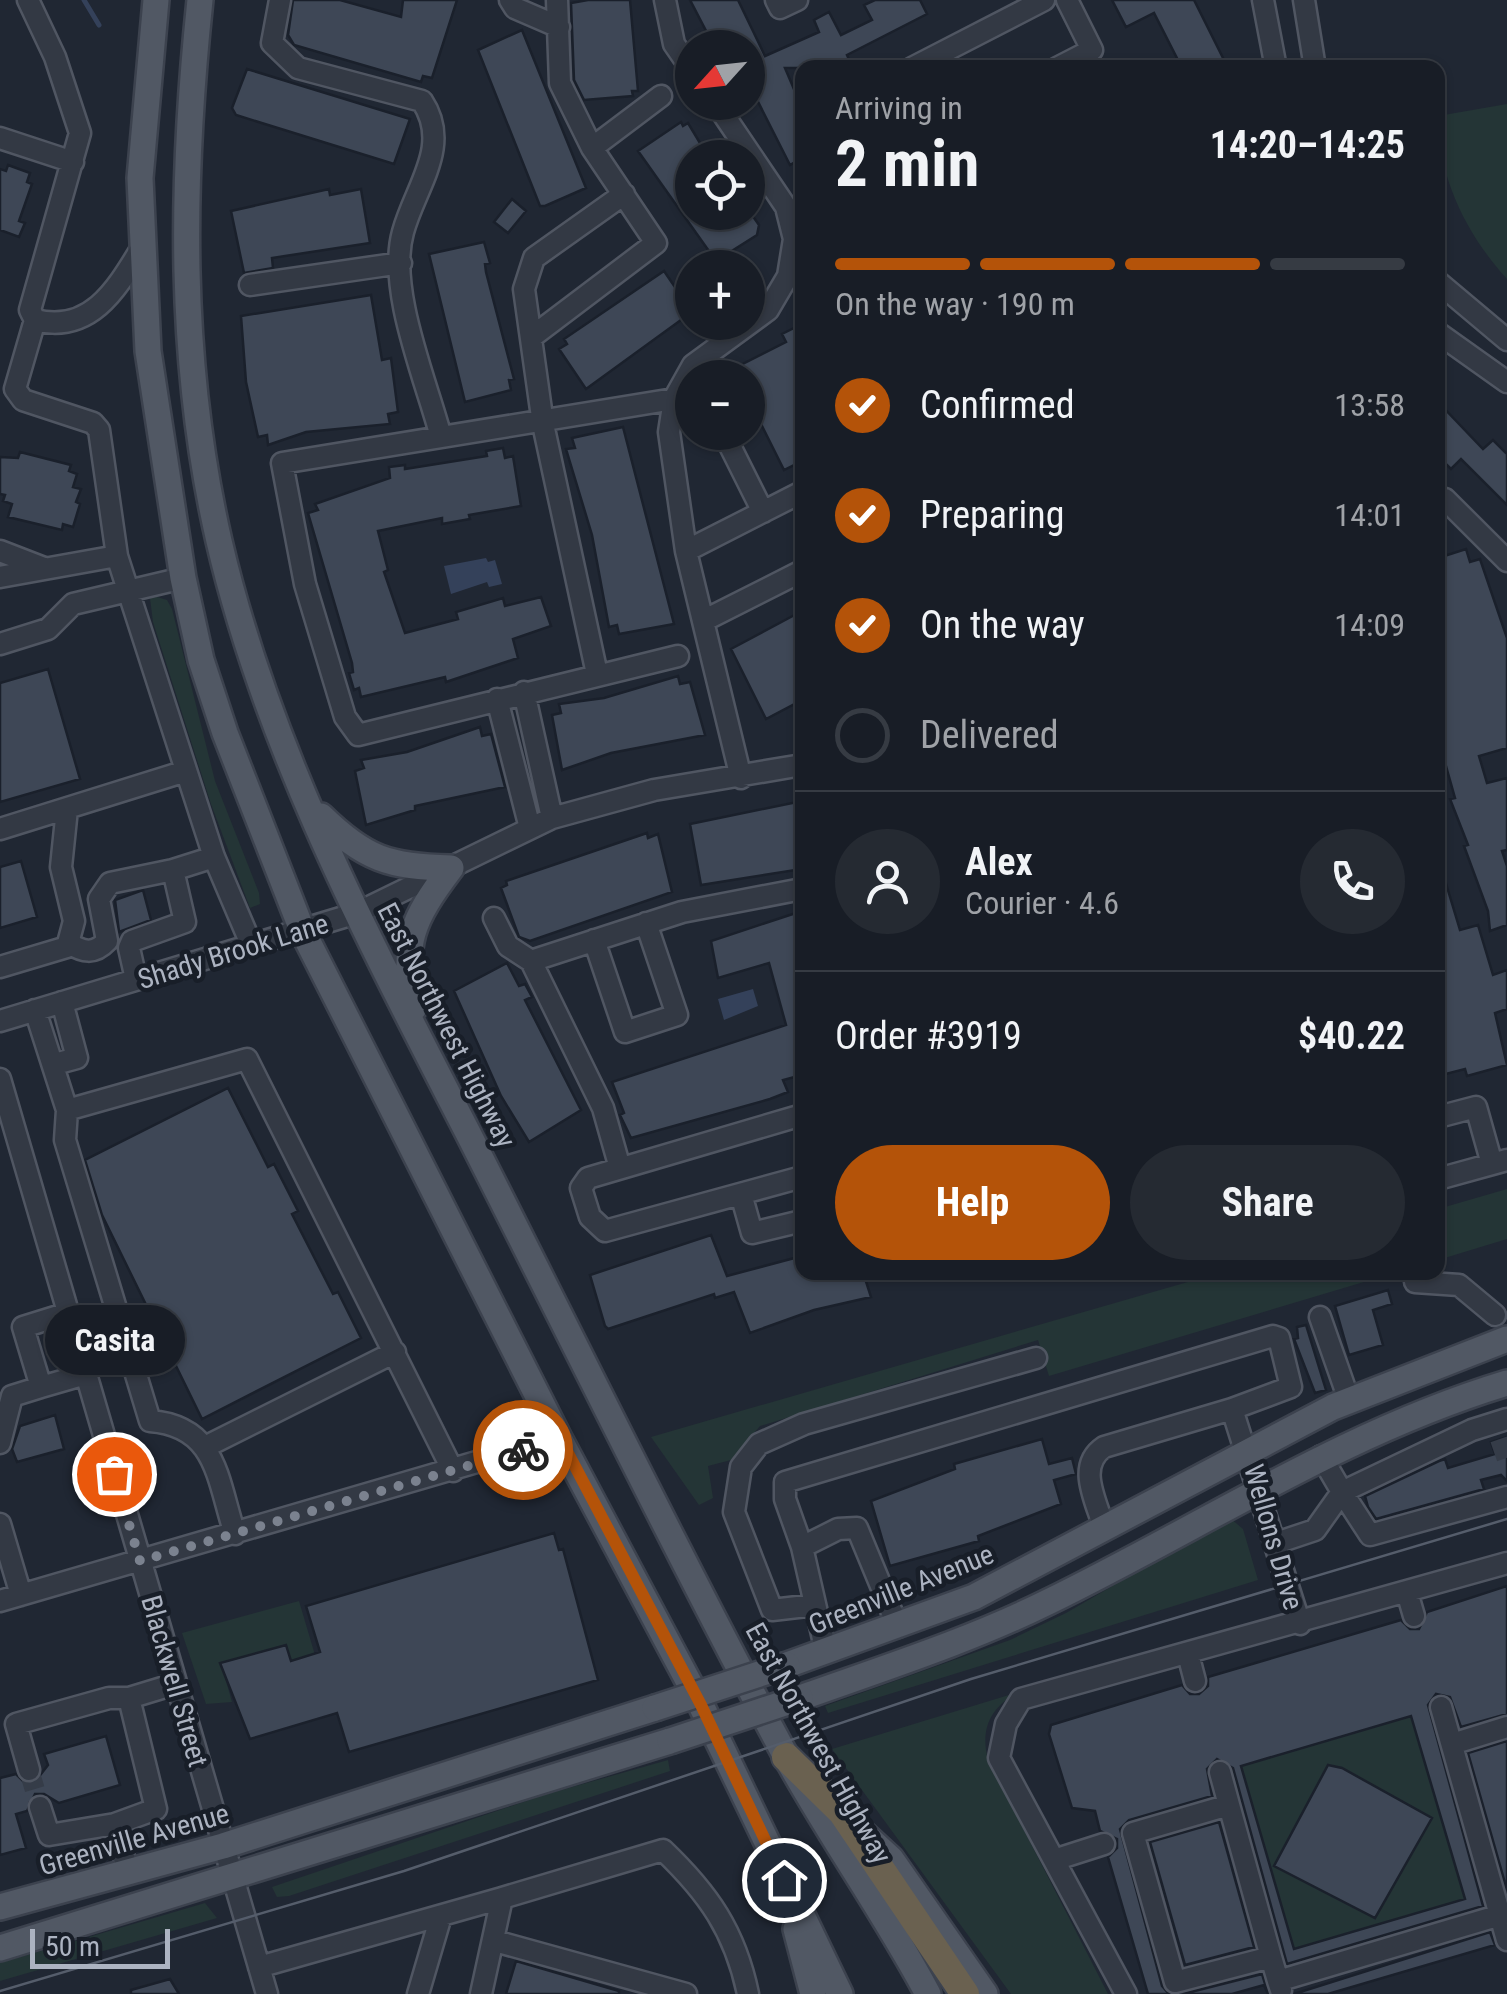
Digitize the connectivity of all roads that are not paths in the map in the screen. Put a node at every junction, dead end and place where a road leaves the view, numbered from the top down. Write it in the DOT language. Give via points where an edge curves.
graph roads {
  1 [pos="28,0"];
  2 [pos="156,0"];
  3 [pos="200,0"];
  4 [pos="280,0"];
  5 [pos="510,0"];
  6 [pos="557,0"];
  7 [pos="664,0"];
  8 [pos="776,0"];
  9 [pos="797,0"];
  10 [pos="1044,0"];
  11 [pos="1066,0"];
  12 [pos="1263,0"];
  13 [pos="1304,0"];
  14 [pos="559,26"];
  15 [pos="675,45"];
  16 [pos="928,60"];
  17 [pos="1073,60"];
  18 [pos="1274,60"];
  19 [pos="1314,60"];
  20 [pos="661,96"];
  21 [pos="730,120"];
  22 [pos="0,138"];
  23 [pos="592,148"];
  24 [pos="73,162"];
  25 [pos="624,194"];
  26 [pos="794,202"];
  27 [pos="141,249"];
  28 [pos="795,252"];
  29 [pos="401,263"];
  30 [pos="250,285"];
  31 [pos="1445,288"];
  32 [pos="33,316"];
  33 [pos="534,336"];
  34 [pos="1445,339"];
  35 [pos="1507,340"];
  36 [pos="709,360"];
  37 [pos="1507,382"];
  38 [pos="674,399"];
  39 [pos="543,424"];
  40 [pos="442,437"];
  41 [pos="732,450"];
  42 [pos="795,496"];
  43 [pos="1445,499"];
  44 [pos="763,512"];
  45 [pos="0,550"];
  46 [pos="686,552"];
  47 [pos="117,556"];
  48 [pos="1507,561"];
  49 [pos="46,568"];
  50 [pos="226,568"];
  51 [pos="795,575"];
  52 [pos="0,577"];
  53 [pos="183,578"];
  54 [pos="130,592"];
  55 [pos="703,621"];
  56 [pos="0,644"];
  57 [pos="678,656"];
  58 [pos="597,674"];
  59 [pos="524,692"];
  60 [pos="497,700"];
  61 [pos="795,766"];
  62 [pos="186,771"];
  63 [pos="741,778"];
  64 [pos="310,805"];
  65 [pos="67,809"];
  66 [pos="552,818"];
  67 [pos="530,828"];
  68 [pos="0,829"];
  69 [pos="214,857"];
  70 [pos="450,868"];
  71 [pos="173,870"];
  72 [pos="795,891"];
  73 [pos="357,913"];
  74 [pos="494,918"];
  75 [pos="646,924"];
  76 [pos="302,930"];
  77 [pos="594,940"];
  78 [pos="68,943"];
  79 [pos="252,944"];
  80 [pos="531,961"];
  81 [pos="0,967"];
  82 [pos="136,979"];
  83 [pos="62,1002"];
  84 [pos="35,1010"];
  85 [pos="0,1021"];
  86 [pos="428,1056"];
  87 [pos="55,1064"];
  88 [pos="0,1079"];
  89 [pos="68,1110"];
  90 [pos="1445,1116"];
  91 [pos="795,1117"];
  92 [pos="7,1129"];
  93 [pos="1499,1162"];
  94 [pos="620,1168"];
  95 [pos="1445,1178"];
  96 [pos="795,1179"];
  97 [pos="741,1194"];
  98 [pos="795,1224"];
  99 [pos="1416,1282"];
  100 [pos="1501,1311"];
  101 [pos="68,1313"];
  102 [pos="1320,1317"];
  103 [pos="1500,1342"];
  104 [pos="395,1352"];
  105 [pos="1036,1358"];
  106 [pos="86,1374"];
  107 [pos="41,1387"];
  108 [pos="1495,1387"];
  109 [pos="1349,1400"];
  110 [pos="1232,1409"];
  111 [pos="1391,1424"];
  112 [pos="1501,1427"];
  113 [pos="560,1438"];
  114 [pos="0,1443"];
  115 [pos="207,1446"];
  116 [pos="1248,1450"];
  117 [pos="1321,1456"];
  118 [pos="1407,1460"];
  119 [pos="453,1471"];
  120 [pos="1259,1487"];
  121 [pos="1342,1492"];
  122 [pos="1507,1497"];
  123 [pos="0,1524"];
  124 [pos="1104,1528"];
  125 [pos="235,1534"];
  126 [pos="1276,1543"];
  127 [pos="802,1547"];
  128 [pos="140,1561"];
  129 [pos="1507,1563"];
  130 [pos="1408,1592"];
  131 [pos="21,1595"];
  132 [pos="0,1600"];
  133 [pos="815,1605"];
  134 [pos="1414,1616"];
  135 [pos="1300,1624"];
  136 [pos="898,1628"];
  137 [pos="826,1652"];
  138 [pos="1188,1654"];
  139 [pos="1195,1680"];
  140 [pos="175,1684"];
  141 [pos="129,1698"];
  142 [pos="1441,1707"];
  143 [pos="1507,1727"];
  144 [pos="1452,1744"];
  145 [pos="786,1756"];
  146 [pos="30,1770"];
  147 [pos="1220,1772"];
  148 [pos="1229,1804"];
  149 [pos="40,1807"];
  150 [pos="842,1812"];
  151 [pos="115,1824"];
  152 [pos="1104,1844"];
  153 [pos="222,1846"];
  154 [pos="1054,1860"];
  155 [pos="128,1872"];
  156 [pos="233,1880"];
  157 [pos="784,1880"];
  158 [pos="502,1898"];
  159 [pos="0,1907"];
  160 [pos="1504,1914"];
  161 [pos="440,1916"];
  162 [pos="1507,1940"];
  163 [pos="494,1941"];
  164 [pos="0,1948"];
  165 [pos="1271,1956"];
  166 [pos="259,1967"];
  167 [pos="1280,1987"];
  168 [pos="647,1989"];
  169 [pos="267,1994"];
  170 [pos="418,1994"];
  171 [pos="481,1994"];
  172 [pos="686,1994"];
  173 [pos="748,1994"];
  174 [pos="813,1994"];
  175 [pos="840,1994"];
  176 [pos="928,1994"];
  177 [pos="965,1994"];
  178 [pos="985,1994"];
  179 [pos="1126,1994"];
  1 -- 24 [label="street" via="79,119"];
  2 -- 27 [label="main road" via="140,178"];
  3 -- 50 [label="main road, East Northwest Highway" via="186,166 185,282 197,416"];
  4 -- 29 [label="street" via="272,43 298,68 422,102 434,120 424,184 402,234"];
  5 -- 14 [label="street"];
  6 -- 14 [label="street"];
  7 -- 15 [label="street"];
  8 -- 9 [label="street" via="780,8"];
  10 -- 16 [label="street"];
  11 -- 17 [label="street" via="1092,50"];
  12 -- 18 [label="street"];
  13 -- 19 [label="street"];
  14 -- 23 [label="street" via="560,83"];
  20 -- 23 [label="street"];
  21 -- 26 [label="street"];
  22 -- 24 [label="street"];
  23 -- 25 [label="street"];
  24 -- 32 [label="street"];
  25 -- 33 [label="street" via="534,258 524,289"];
  25 -- 33 [label="street" via="656,243"];
  27 -- 32 [label="street" via="102,306 50,324"];
  27 -- 53 [label="main road" via="158,432"];
  28 -- 36 [label="street" via="768,310"];
  29 -- 30 [label="street"];
  29 -- 40 [label="street" via="402,294"];
  31 -- 35 [label="street"];
  32 -- 47 [label="street" via="15,389 24,400 97,426"];
  33 -- 39 [label="street"];
  34 -- 37 [label="street"];
  38 -- 39 [label="street"];
  38 -- 46 [label="street" via="669,432"];
  39 -- 40 [label="street"];
  39 -- 58 [label="street"];
  40 -- 60 [label="street" via="282,464 306,584 345,717 358,735"];
  41 -- 44 [label="street"];
  42 -- 44 [label="street"];
  43 -- 48 [label="street"];
  44 -- 46 [label="street"];
  45 -- 49 [label="street"];
  46 -- 55 [label="street"];
  47 -- 49 [label="street"];
  47 -- 54 [label="street"];
  49 -- 52 [label="street"];
  50 -- 53 [label="main road"];
  50 -- 64 [label="main road, East Northwest Highway" via="256,674"];
  51 -- 55 [label="street"];
  53 -- 54 [label="street"];
  53 -- 76 [label="main road" via="225,733"];
  54 -- 56 [label="street" via="74,604 48,628"];
  54 -- 62 [label="street"];
  55 -- 63 [label="street"];
  57 -- 58 [label="street"];
  58 -- 59 [label="street"];
  59 -- 60 [label="street"];
  59 -- 66 [label="street"];
  60 -- 67 [label="street"];
  61 -- 63 [label="street, Shady Brook Lane"];
  62 -- 65 [label="street"];
  62 -- 69 [label="street"];
  63 -- 66 [label="street, Shady Brook Lane" via="654,790"];
  64 -- 70 [label="main road" via="364,854 417,868"];
  64 -- 73 [label="main road, East Northwest Highway"];
  65 -- 68 [label="street"];
  65 -- 78 [label="street" via="61,867 74,921"];
  66 -- 67 [label="street, Shady Brook Lane"];
  67 -- 70 [label="street, Shady Brook Lane"];
  69 -- 71 [label="street"];
  69 -- 79 [label="street"];
  70 -- 73 [label="street, Shady Brook Lane"];
  70 -- 86 [label="main road" via="420,909 406,964"];
  71 -- 78 [label="street" via="110,883 100,899 107,941 82,952"];
  71 -- 82 [label="street" via="186,922 132,941"];
  72 -- 75 [label="street"];
  73 -- 76 [label="street, Shady Brook Lane"];
  73 -- 86 [label="main road, East Northwest Highway"];
  74 -- 80 [label="street" via="508,946"];
  75 -- 77 [label="street"];
  75 -- 77 [label="street" via="677,1015 626,1032"];
  76 -- 79 [label="street, Shady Brook Lane"];
  76 -- 113 [label="main road"];
  77 -- 80 [label="street"];
  78 -- 81 [label="street"];
  79 -- 82 [label="street, Shady Brook Lane"];
  80 -- 94 [label="street" via="603,1108"];
  82 -- 83 [label="street, Shady Brook Lane"];
  83 -- 84 [label="street, Shady Brook Lane"];
  83 -- 87 [label="street" via="77,1058"];
  84 -- 85 [label="street, Shady Brook Lane"];
  84 -- 87 [label="street"];
  86 -- 145 [label="main road, East Northwest Highway"];
  87 -- 89 [label="street"];
  88 -- 92 [label="street, Blackwell Street"];
  89 -- 104 [label="street" via="246,1060"];
  89 -- 115 [label="street" via="65,1140 150,1421 179,1424"];
  90 -- 93 [label="street" via="1476,1107"];
  91 -- 94 [label="street"];
  92 -- 101 [label="street, Blackwell Street"];
  93 -- 95 [label="street"];
  94 -- 97 [label="street" via="588,1178 581,1188 590,1217 605,1231"];
  96 -- 97 [label="street"];
  97 -- 98 [label="street" via="752,1233"];
  99 -- 100 [label="street" via="1459,1285"];
  100 -- 103 [label="street"];
  101 -- 106 [label="street, Blackwell Street"];
  101 -- 107 [label="street" via="23,1326"];
  102 -- 109 [label="street"];
  103 -- 109 [label="main road, Greenville Avenue"];
  104 -- 115 [label="street"];
  104 -- 119 [label="street"];
  105 -- 133 [label="street" via="804,1424 759,1444 741,1467 734,1512 772,1610"];
  106 -- 107 [label="street"];
  106 -- 128 [label="street, Blackwell Street"];
  107 -- 114 [label="street" via="12,1396"];
  108 -- 111 [label="main road"];
  108 -- 112 [label="street"];
  109 -- 116 [label="main road, Greenville Avenue"];
  110 -- 116 [label="street, Wellons Drive"];
  110 -- 124 [label="street" via="1091,1456 1087,1467"];
  110 -- 127 [label="street" via="1291,1386 1280,1338 786,1482 785,1499"];
  111 -- 117 [label="main road"];
  111 -- 118 [label="street"];
  112 -- 118 [label="street"];
  113 -- 119 [label="street"];
  113 -- 157 [label="main road" via="701,1705"];
  115 -- 125 [label="street"];
  116 -- 120 [label="street, Wellons Drive"];
  116 -- 124 [label="main road, Greenville Avenue"];
  117 -- 120 [label="main road"];
  117 -- 121 [label="street"];
  118 -- 121 [label="street"];
  119 -- 125 [label="street"];
  120 -- 126 [label="street, Wellons Drive"];
  120 -- 156 [label="main road, bridge" via="1022,1615 800,1698"];
  121 -- 122 [label="street" via="1370,1535"];
  121 -- 126 [label="street" via="1315,1530"];
  123 -- 131 [label="street"];
  124 -- 136 [label="main road, Greenville Avenue"];
  125 -- 128 [label="street"];
  126 -- 135 [label="street, Wellons Drive"];
  127 -- 133 [label="street"];
  127 -- 136 [label="street" via="838,1529 858,1528"];
  128 -- 131 [label="street"];
  128 -- 140 [label="street, Blackwell Street"];
  129 -- 130 [label="street"];
  130 -- 134 [label="street"];
  130 -- 135 [label="street"];
  131 -- 132 [label="street"];
  133 -- 137 [label="street"];
  135 -- 138 [label="street"];
  136 -- 137 [label="main road, Greenville Avenue"];
  137 -- 153 [label="main road, Greenville Avenue, bridge"];
  138 -- 139 [label="street"];
  138 -- 154 [label="street" via="1021,1699 1006,1724 999,1758"];
  140 -- 141 [label="street"];
  140 -- 153 [label="street, Blackwell Street"];
  141 -- 146 [label="street" via="16,1724"];
  141 -- 151 [label="street" via="156,1809"];
  142 -- 144 [label="street"];
  143 -- 144 [label="street"];
  144 -- 160 [label="street"];
  145 -- 150 [label="highway"];
  145 -- 176 [label="main road, East Northwest Highway"];
  147 -- 148 [label="street"];
  148 -- 165 [label="street"];
  148 -- 165 [label="street" via="1133,1833 1175,1982"];
  149 -- 151 [label="street" via="49,1835"];
  150 -- 177 [label="highway"];
  150 -- 178 [label="main road" via="892,1859"];
  151 -- 155 [label="street"];
  152 -- 154 [label="street"];
  153 -- 155 [label="main road, Greenville Avenue"];
  153 -- 156 [label="street, Blackwell Street"];
  154 -- 179 [label="street"];
  155 -- 159 [label="main road, Greenville Avenue"];
  156 -- 164 [label="main road"];
  156 -- 166 [label="street, Blackwell Street"];
  157 -- 174 [label="main road"];
  157 -- 175 [label="main road"];
  158 -- 161 [label="street"];
  158 -- 163 [label="street"];
  158 -- 173 [label="street" via="662,1850 706,1892"];
  160 -- 162 [label="street"];
  160 -- 167 [label="street"];
  161 -- 166 [label="street"];
  161 -- 170 [label="street"];
  163 -- 168 [label="street"];
  163 -- 171 [label="street"];
  165 -- 167 [label="street"];
  166 -- 169 [label="street, Blackwell Street"];
  168 -- 172 [label="street"];
}
